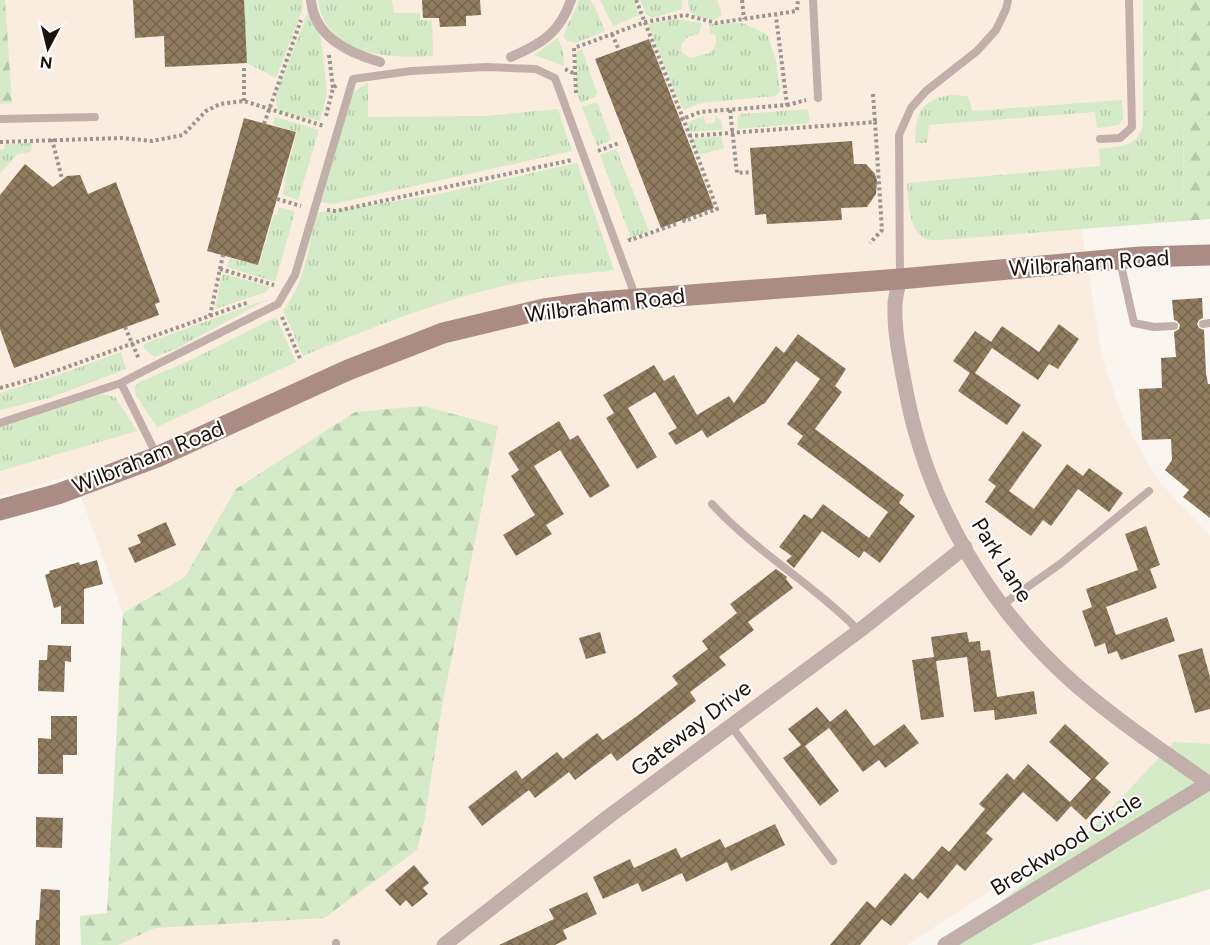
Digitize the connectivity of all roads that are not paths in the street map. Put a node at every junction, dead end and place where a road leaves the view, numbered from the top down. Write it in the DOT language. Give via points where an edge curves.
graph roads {
  1 [pos="571,0"];
  2 [pos="813,0"];
  3 [pos="1008,0"];
  4 [pos="1129,0"];
  5 [pos="311,2"];
  6 [pos="511,57"];
  7 [pos="380,62"];
  8 [pos="818,98"];
  9 [pos="95,117"];
  10 [pos="0,119"];
  11 [pos="1100,140"];
  12 [pos="1210,255"];
  13 [pos="1119,259"];
  14 [pos="900,279"];
  15 [pos="636,299"];
  16 [pos="1174,326"];
  17 [pos="121,383"];
  18 [pos="0,423"];
  19 [pos="157,458"];
  20 [pos="1149,491"];
  21 [pos="712,504"];
  22 [pos="0,510"];
  23 [pos="965,547"];
  24 [pos="1002,605"];
  25 [pos="859,631"];
  26 [pos="731,726"];
  27 [pos="1209,782"];
  28 [pos="833,861"];
  29 [pos="444,945"];
  30 [pos="945,945"];
  1 -- 6 [label="street" via="548,37"];
  2 -- 8 [label="lane"];
  3 -- 14 [label="lane" via="996,30 977,51 926,90 911,108 899,135"];
  4 -- 11 [label="lane" via="1132,127 1120,138"];
  5 -- 7 [label="street" via="326,33 347,50"];
  9 -- 10 [label="lane"];
  12 -- 13 [label="main road, Wilbraham Road"];
  13 -- 14 [label="main road, Wilbraham Road"];
  13 -- 16 [label="lane" via="1134,323"];
  14 -- 15 [label="main road, Wilbraham Road"];
  14 -- 23 [label="street, Park Lane" via="894,304 909,409 936,492"];
  15 -- 17 [label="lane" via="555,78 536,69 486,67 353,79 295,275 278,304"];
  15 -- 19 [label="main road, Wilbraham Road" via="544,309 443,333 348,370"];
  17 -- 18 [label="lane"];
  17 -- 19 [label="lane"];
  19 -- 22 [label="main road, Wilbraham Road" via="58,494"];
  20 -- 24 [label="lane" via="1069,557"];
  21 -- 25 [label="lane" via="732,526 835,607"];
  23 -- 24 [label="street, Park Lane"];
  23 -- 25 [label="street, Gateway Drive"];
  24 -- 27 [label="street, Park Lane" via="1023,633 1074,683 1111,714"];
  25 -- 26 [label="street, Gateway Drive"];
  26 -- 28 [label="lane"];
  26 -- 29 [label="street, Gateway Drive"];
  27 -- 30 [label="street, Breckwood Circle"];
}
